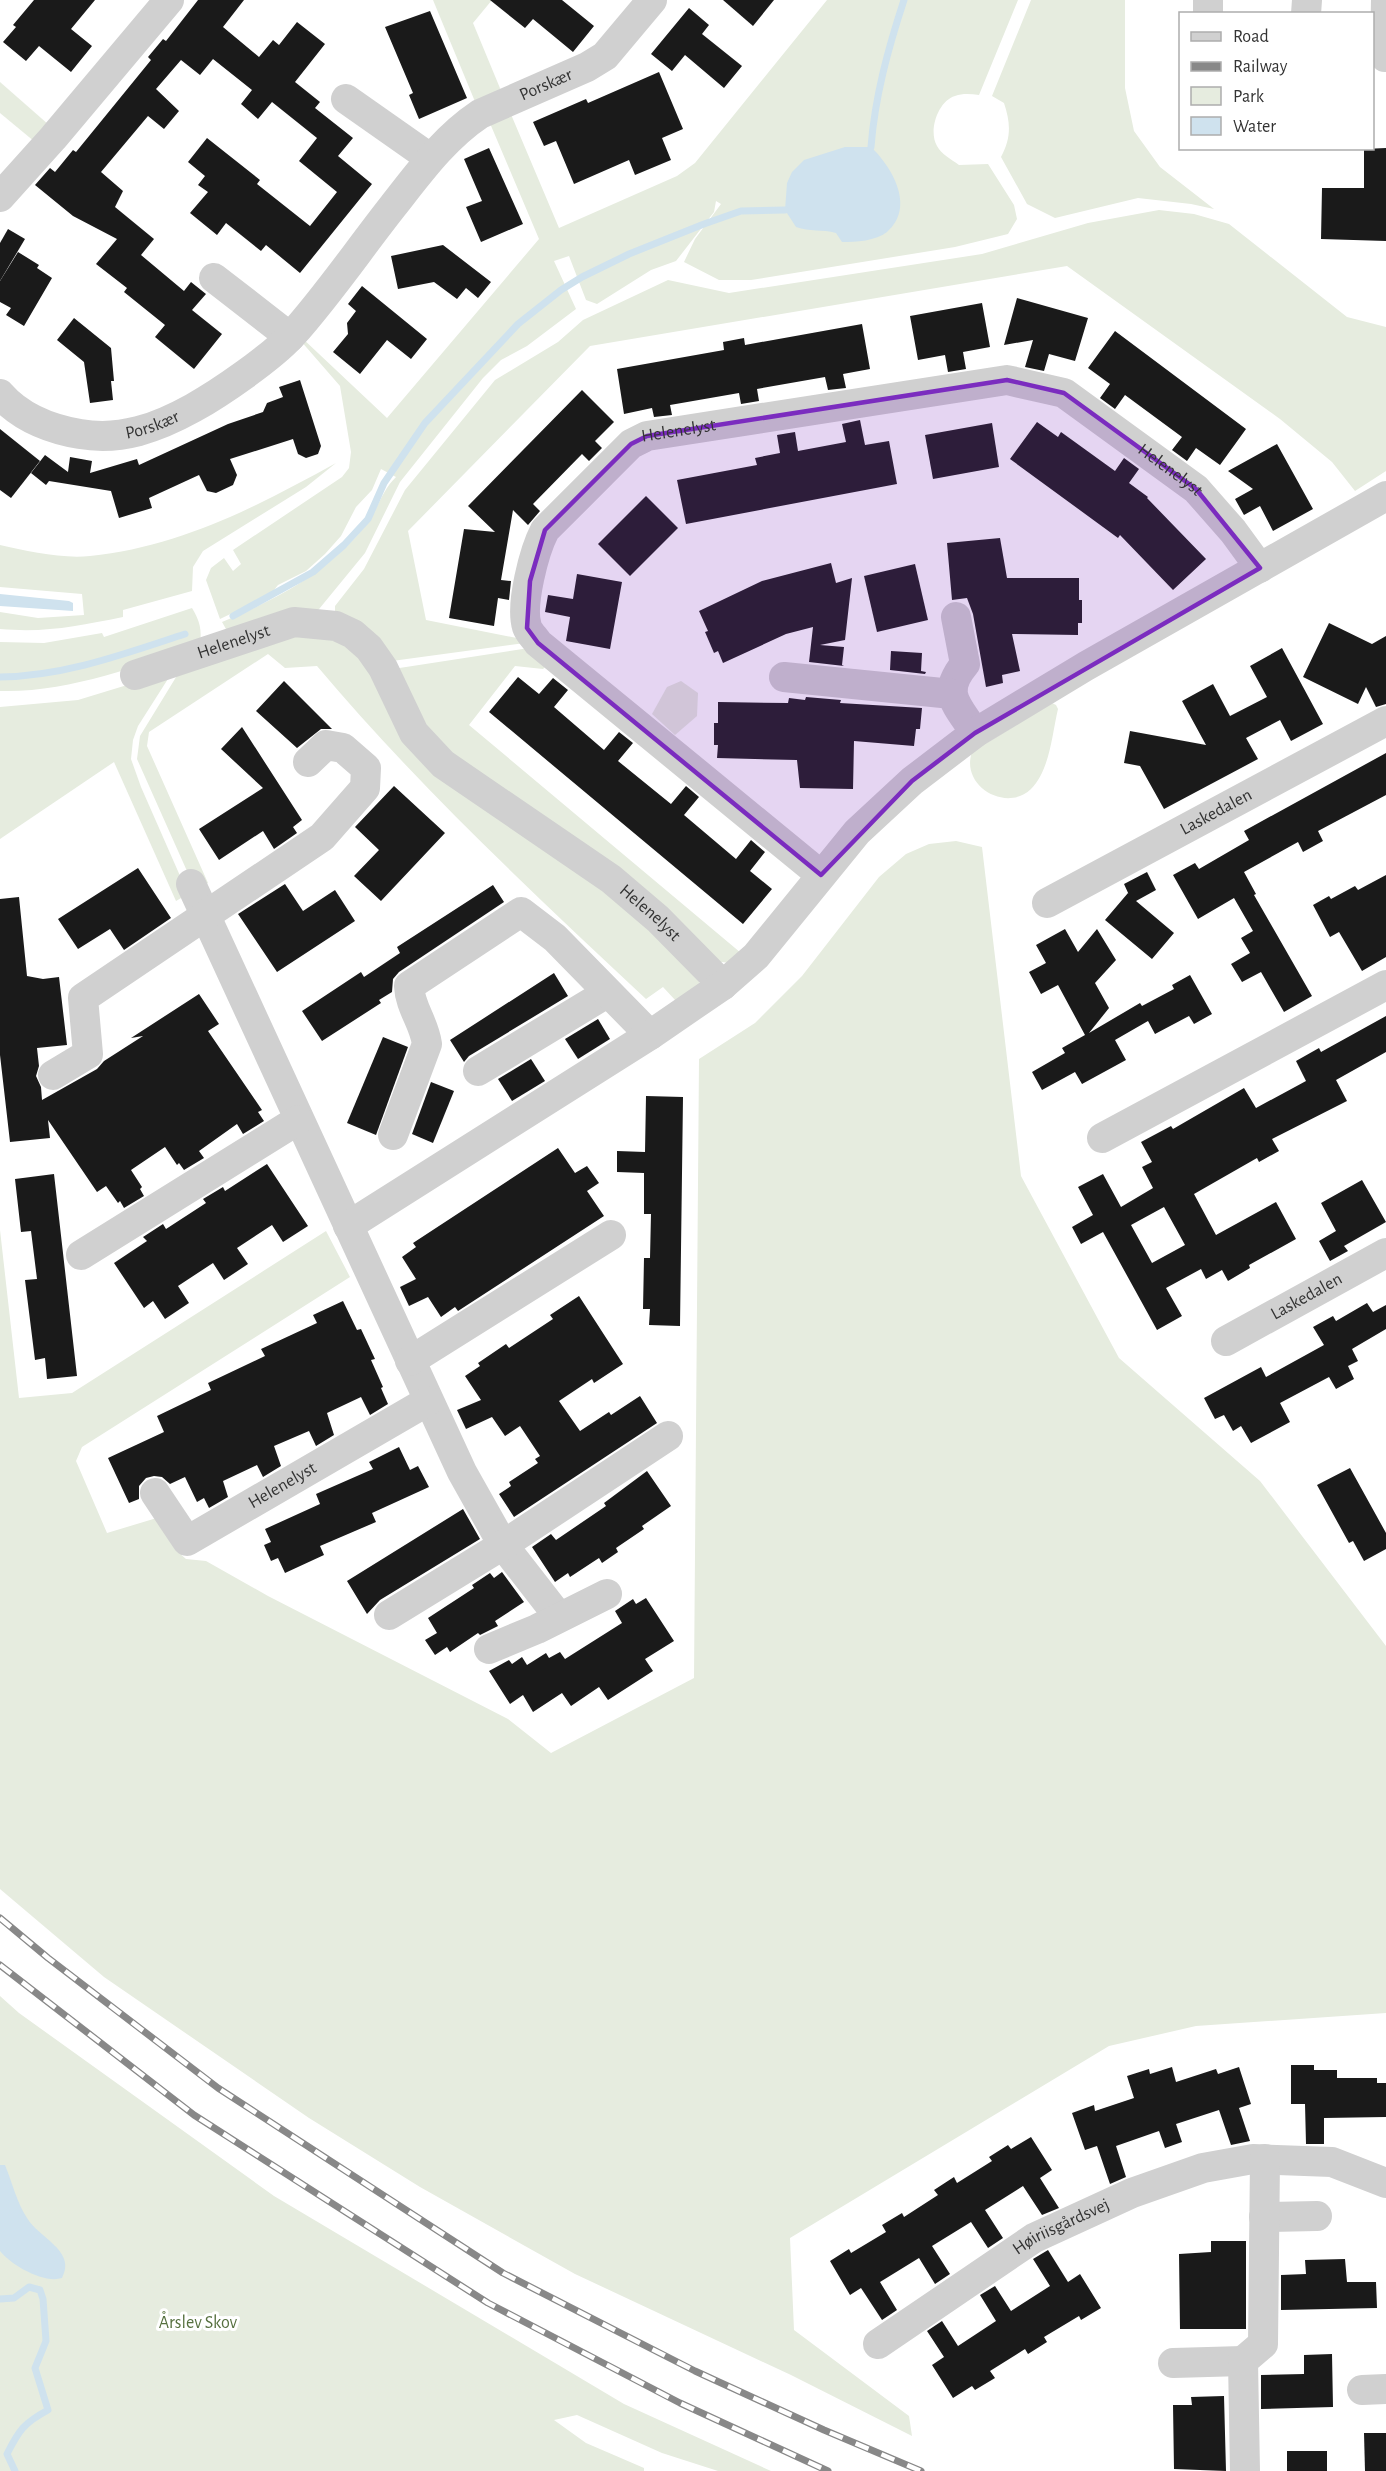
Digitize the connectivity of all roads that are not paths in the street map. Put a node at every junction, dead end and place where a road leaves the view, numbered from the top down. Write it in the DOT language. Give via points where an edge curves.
graph roads {
  1 [pos="169,0"];
  2 [pos="652,0"];
  3 [pos="1386,0"];
  4 [pos="1385,57"];
  5 [pos="346,99"];
  6 [pos="430,158"];
  7 [pos="0,197"];
  8 [pos="214,278"];
  9 [pos="290,337"];
  10 [pos="0,394"];
  11 [pos="1386,496"];
  12 [pos="1260,568"];
  13 [pos="956,617"];
  14 [pos="135,675"];
  15 [pos="784,677"];
  16 [pos="952,694"];
  17 [pos="1386,721"];
  18 [pos="975,733"];
  19 [pos="308,762"];
  20 [pos="821,875"];
  21 [pos="191,884"];
  22 [pos="1047,903"];
  23 [pos="204,915"];
  24 [pos="723,985"];
  25 [pos="1386,985"];
  26 [pos="607,993"];
  27 [pos="650,1035"];
  28 [pos="478,1071"];
  29 [pos="53,1075"];
  30 [pos="298,1120"];
  31 [pos="393,1135"];
  32 [pos="1102,1138"];
  33 [pos="348,1226"];
  34 [pos="611,1235"];
  35 [pos="1386,1253"];
  36 [pos="81,1255"];
  37 [pos="1226,1341"];
  38 [pos="410,1361"];
  39 [pos="428,1401"];
  40 [pos="668,1436"];
  41 [pos="155,1493"];
  42 [pos="503,1545"];
  43 [pos="607,1594"];
  44 [pos="389,1615"];
  45 [pos="559,1617"];
  46 [pos="489,1649"];
  47 [pos="1265,2159"];
  48 [pos="1386,2183"];
  49 [pos="1317,2216"];
  50 [pos="1264,2217"];
  51 [pos="878,2344"];
  52 [pos="1243,2361"];
  53 [pos="1173,2363"];
  54 [pos="1245,2471"];
  1 -- 7 [label="street"];
  2 -- 6 [label="street, Porskær" via="605,56 480,114 464,124"];
  3 -- 4 [label="street"];
  5 -- 6 [label="street"];
  6 -- 9 [label="street, Porskær"];
  8 -- 9 [label="street"];
  9 -- 10 [label="street, Porskær" via="208,400 153,428 124,435 92,436 60,430 31,418"];
  11 -- 12 [label="street"];
  12 -- 18 [label="street"];
  12 -- 20 [label="street, Helenelyst" via="1196,489 1064,393 1007,380 647,436 631,444 545,530 537,545 530,581 525,611 527,628 538,643"];
  13 -- 16 [label="street" via="966,664 954,678"];
  14 -- 24 [label="street, Helenelyst" via="294,622 336,626 353,634 383,668 414,733 428,750 611,879 658,919"];
  15 -- 16 [label="street"];
  16 -- 18 [label="street"];
  17 -- 22 [label="street, Laskedalen"];
  18 -- 20 [label="street" via="912,781 857,832"];
  19 -- 23 [label="street" via="326,745 343,748 366,768 365,788 322,837"];
  20 -- 24 [label="street" via="756,956"];
  21 -- 23 [label="street"];
  23 -- 29 [label="street" via="83,998 88,1054"];
  23 -- 30 [label="street"];
  24 -- 27 [label="street"];
  25 -- 32 [label="street"];
  26 -- 27 [label="street"];
  26 -- 28 [label="street"];
  26 -- 31 [label="street" via="555,938 521,912 409,986 410,1000 425,1029 427,1044"];
  27 -- 33 [label="street"];
  30 -- 33 [label="street"];
  30 -- 36 [label="street"];
  33 -- 38 [label="street"];
  34 -- 38 [label="street"];
  35 -- 37 [label="street, Laskedalen"];
  38 -- 39 [label="street"];
  39 -- 41 [label="street, Helenelyst" via="187,1541"];
  39 -- 42 [label="street"];
  40 -- 42 [label="street"];
  42 -- 44 [label="street"];
  42 -- 45 [label="street"];
  43 -- 45 [label="street"];
  45 -- 46 [label="street"];
  47 -- 48 [label="street, Høiriisgårdsvej" via="1332,2162"];
  47 -- 50 [label="street"];
  47 -- 51 [label="street, Høiriisgårdsvej" via="1203,2168 1132,2193 1034,2238"];
  49 -- 50 [label="street"];
  50 -- 52 [label="street" via="1263,2344"];
  52 -- 53 [label="street"];
  52 -- 54 [label="street"];
}
